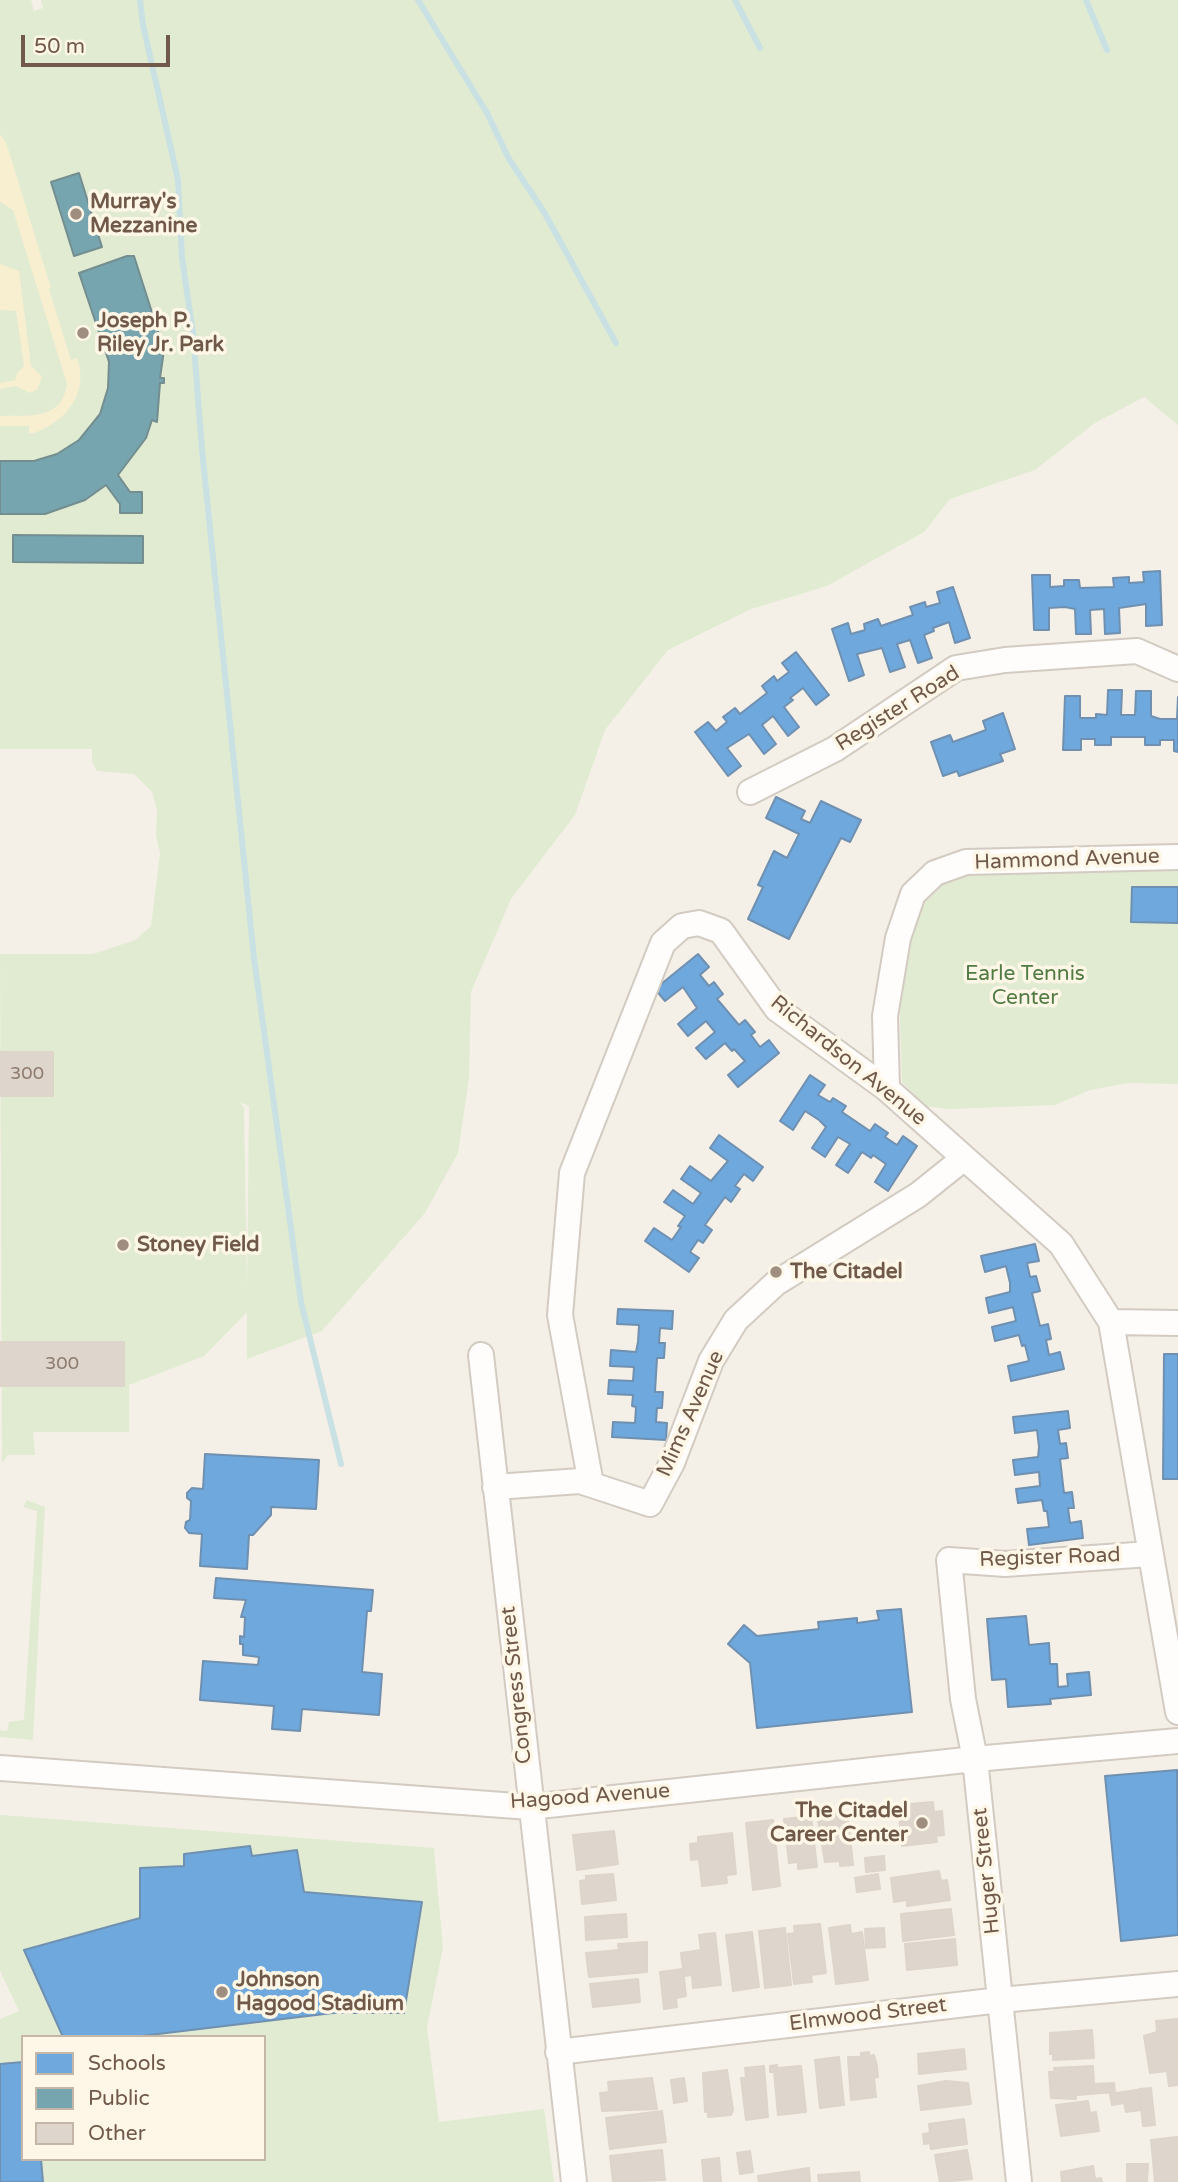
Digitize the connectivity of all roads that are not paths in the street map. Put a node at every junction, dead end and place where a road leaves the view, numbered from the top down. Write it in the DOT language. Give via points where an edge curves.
graph roads {
  1 [pos="1178,669"];
  2 [pos="750,792"];
  3 [pos="1178,857"];
  4 [pos="887,1089"];
  5 [pos="963,1159"];
  6 [pos="1111,1322"];
  7 [pos="1178,1323"];
  8 [pos="481,1355"];
  9 [pos="591,1483"];
  10 [pos="495,1487"];
  11 [pos="1150,1554"];
  12 [pos="949,1560"];
  13 [pos="1178,1712"];
  14 [pos="1178,1741"];
  15 [pos="975,1759"];
  16 [pos="0,1768"];
  17 [pos="530,1807"];
  18 [pos="1178,1984"];
  19 [pos="1000,2000"];
  20 [pos="558,2052"];
  21 [pos="574,2182"];
  22 [pos="1019,2182"];
  1 -- 2 [label="street, Register Road" via="1137,651 956,668 835,749"];
  3 -- 4 [label="street, Hammond Avenue" via="966,862 935,873 913,894 898,938 885,1016"];
  4 -- 5 [label="street, Richardson Avenue"];
  4 -- 9 [label="street, Richardson Avenue" via="777,1009 721,931 699,923 682,926 663,943 572,1173 560,1315"];
  5 -- 6 [label="street, Richardson Avenue" via="1061,1244"];
  5 -- 9 [label="street, Mims Avenue" via="929,1186 776,1283 736,1320 711,1361 672,1463 650,1504"];
  6 -- 7 [label="street"];
  6 -- 11 [label="street, Richardson Avenue"];
  8 -- 10 [label="street, Congress Street"];
  9 -- 10 [label="street, Mims Avenue"];
  10 -- 17 [label="street, Congress Street"];
  11 -- 12 [label="street, Register Road" via="1006,1564"];
  11 -- 13 [label="street, Richardson Avenue"];
  12 -- 15 [label="street, Huger Street" via="963,1699"];
  14 -- 15 [label="street, Hagood Avenue"];
  15 -- 17 [label="street, Hagood Avenue"];
  15 -- 19 [label="street, Huger Street"];
  16 -- 17 [label="street, Hagood Avenue"];
  17 -- 20 [label="street, Congress Street"];
  18 -- 19 [label="street, Elmwood Street"];
  19 -- 20 [label="street, Elmwood Street"];
  19 -- 22 [label="street, Huger Street"];
  20 -- 21 [label="street, Congress Street"];
}
